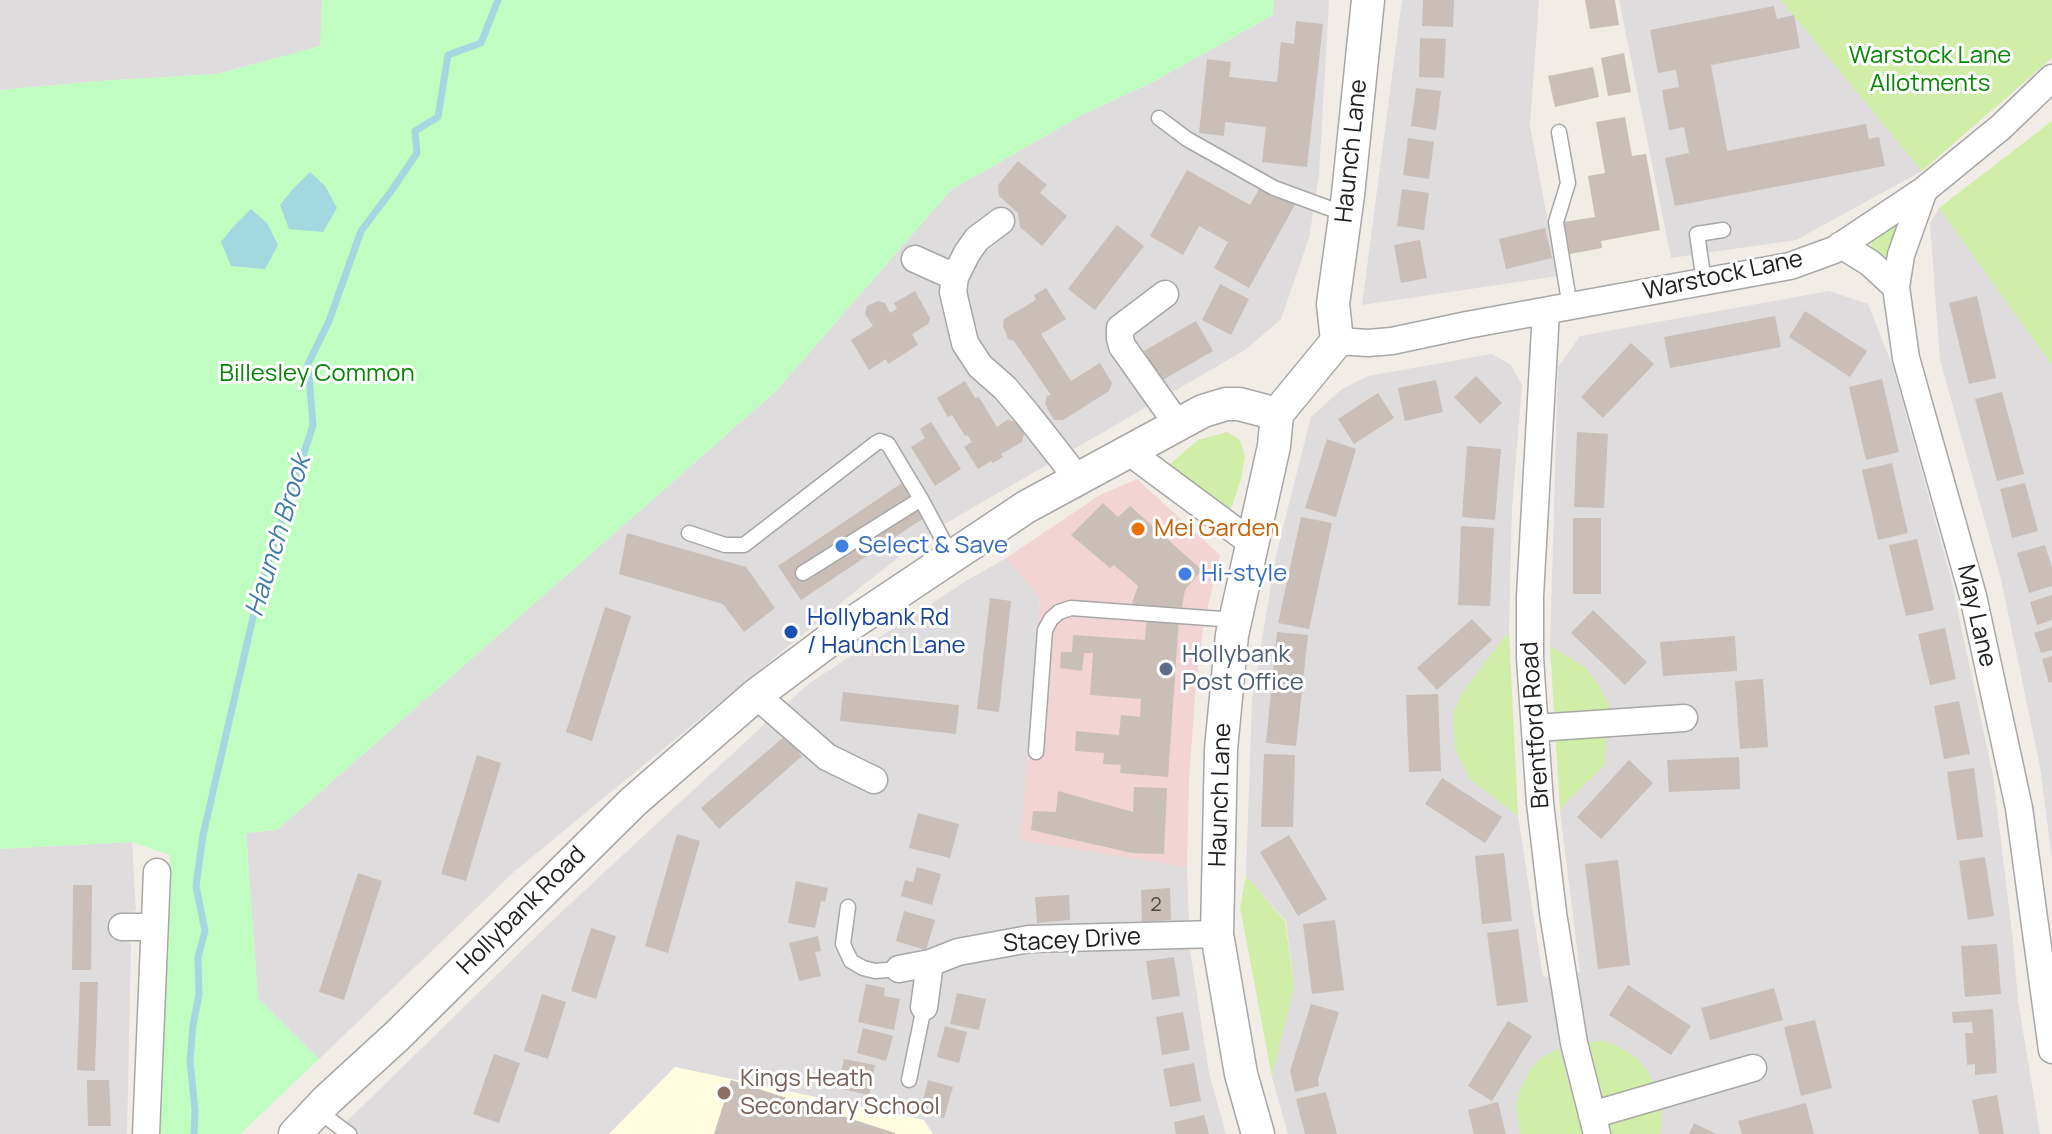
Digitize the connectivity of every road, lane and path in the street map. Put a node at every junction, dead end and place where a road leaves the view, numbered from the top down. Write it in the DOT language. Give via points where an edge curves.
graph roads {
  1 [pos="1368,0"];
  2 [pos="2052,78"];
  3 [pos="1159,118"];
  4 [pos="1559,132"];
  5 [pos="1924,190"];
  6 [pos="1346,214"];
  7 [pos="1001,221"];
  8 [pos="1723,230"];
  9 [pos="1841,245"];
  10 [pos="915,259"];
  11 [pos="955,277"];
  12 [pos="1704,282"];
  13 [pos="1896,287"];
  14 [pos="1165,294"];
  15 [pos="1558,309"];
  16 [pos="1337,341"];
  17 [pos="1277,414"];
  18 [pos="1178,425"];
  19 [pos="1128,451"];
  20 [pos="1076,479"];
  21 [pos="921,499"];
  22 [pos="689,533"];
  23 [pos="1252,543"];
  24 [pos="951,555"];
  25 [pos="803,573"];
  26 [pos="1235,620"];
  27 [pos="756,695"];
  28 [pos="1684,718"];
  29 [pos="1536,728"];
  30 [pos="1036,752"];
  31 [pos="874,780"];
  32 [pos="157,872"];
  33 [pos="848,907"];
  34 [pos="122,927"];
  35 [pos="154,927"];
  36 [pos="1217,934"];
  37 [pos="930,963"];
  38 [pos="899,969"];
  39 [pos="924,1007"];
  40 [pos="2052,1050"];
  41 [pos="1753,1068"];
  42 [pos="909,1080"];
  43 [pos="317,1110"];
  44 [pos="1595,1124"];
  45 [pos="146,1134"];
  46 [pos="295,1134"];
  47 [pos="349,1134"];
  48 [pos="1258,1134"];
  1 -- 6 [label="street, Haunch Lane"];
  2 -- 5 [label="street, Warstock Lane"];
  3 -- 6 [label="lane" via="1274,188"];
  4 -- 15 [label="lane" via="1568,183 1556,222"];
  5 -- 9 [label="street, Warstock Lane"];
  5 -- 13 [label="street, May Lane" via="1901,255"];
  6 -- 16 [label="street, Haunch Lane" via="1333,304"];
  7 -- 11 [label="street" via="977,239"];
  8 -- 12 [label="lane" via="1697,234"];
  9 -- 12 [label="street, Warstock Lane" via="1790,266"];
  9 -- 13 [label="street"];
  10 -- 11 [label="street"];
  11 -- 20 [label="street" via="953,292 965,343"];
  12 -- 15 [label="street, Warstock Lane"];
  13 -- 40 [label="street, May Lane" via="1906,358 1973,596 2019,808"];
  14 -- 18 [label="street" via="1120,328 1120,338"];
  15 -- 16 [label="street, Warstock Lane" via="1392,341"];
  15 -- 29 [label="street, Brentford Road" via="1530,596"];
  16 -- 17 [label="street"];
  17 -- 18 [label="street, Hollybank Road" via="1226,404"];
  17 -- 23 [label="street, Haunch Lane"];
  18 -- 19 [label="street, Hollybank Road"];
  19 -- 20 [label="street, Hollybank Road"];
  19 -- 23 [label="street"];
  20 -- 24 [label="street, Hollybank Road"];
  21 -- 22 [label="lane" via="888,444 880,441 744,545 725,545"];
  21 -- 24 [label="lane"];
  21 -- 25 [label="lane"];
  23 -- 26 [label="street, Haunch Lane"];
  24 -- 27 [label="street, Hollybank Road"];
  26 -- 30 [label="lane" via="1071,608 1059,612 1045,630"];
  26 -- 36 [label="street, Haunch Lane" via="1221,749"];
  27 -- 31 [label="street" via="827,757"];
  27 -- 43 [label="street, Hollybank Road" via="633,802"];
  28 -- 29 [label="street"];
  29 -- 44 [label="street, Brentford Road" via="1553,913 1574,1043"];
  32 -- 35 [label="street"];
  33 -- 38 [label="lane" via="843,944 851,961 875,971"];
  34 -- 35 [label="street"];
  35 -- 45 [label="street"];
  36 -- 37 [label="street, Stacey Drive" via="1029,939 958,952"];
  36 -- 48 [label="street, Haunch Lane" via="1241,1074"];
  37 -- 38 [label="street, Stacey Drive"];
  37 -- 39 [label="street"];
  39 -- 42 [label="lane"];
  41 -- 44 [label="street"];
  43 -- 46 [label="street, Hollybank Road"];
  43 -- 47 [label="lane"];
}
